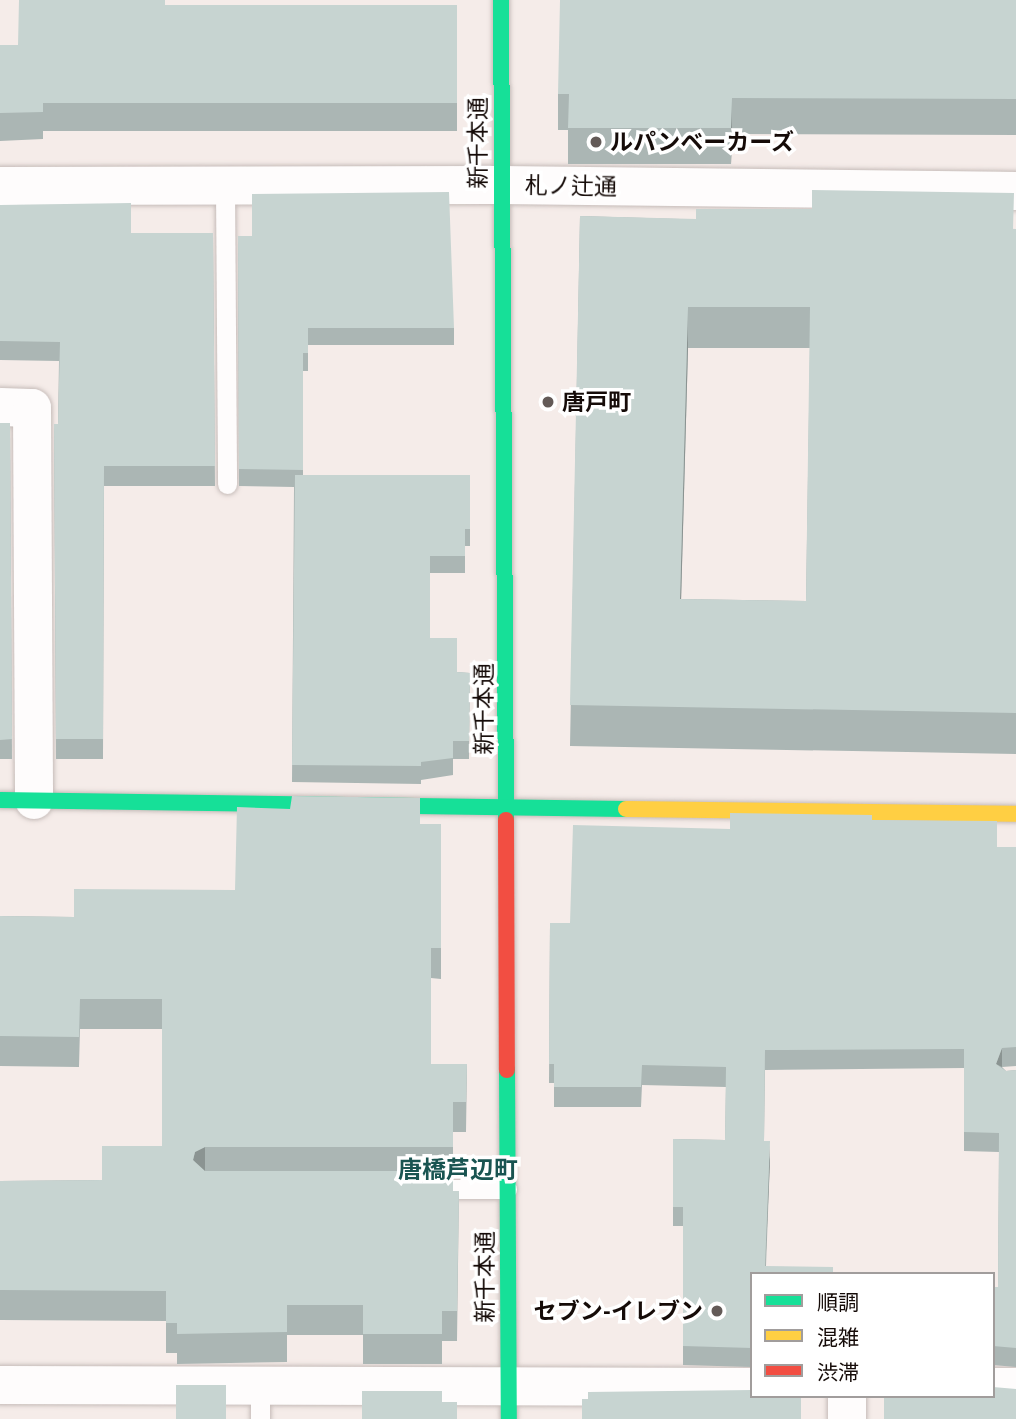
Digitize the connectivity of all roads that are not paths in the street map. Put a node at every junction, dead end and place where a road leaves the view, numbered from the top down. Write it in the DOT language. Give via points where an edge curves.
graph roads {
  1 [pos="501,0"];
  2 [pos="500,185"];
  3 [pos="0,186"];
  4 [pos="225,186"];
  5 [pos="1016,191"];
  6 [pos="0,407"];
  7 [pos="227,484"];
  8 [pos="17,800"];
  9 [pos="507,804"];
  10 [pos="1016,814"];
  11 [pos="411,1189"];
  12 [pos="508,1189"];
  13 [pos="0,1385"];
  14 [pos="750,1387"];
  15 [pos="995,1387"];
  16 [pos="1016,1387"];
  17 [pos="847,1398"];
  18 [pos="260,1402"];
  19 [pos="509,1403"];
  20 [pos="847,1419"];
  1 -- 2 [label="street, 新千本通"];
  2 -- 4 [label="street, 札ノ辻通"];
  2 -- 5 [label="street, 札ノ辻通"];
  2 -- 9 [label="street, 新千本通" via="506,289"];
  3 -- 4 [label="street, 札ノ辻通"];
  4 -- 7 [label="lane"];
  6 -- 8 [label="street" via="32,408"];
  8 -- 9 [label="street"];
  9 -- 10 [label="street"];
  9 -- 12 [label="street, 新千本通"];
  11 -- 12 [label="lane"];
  12 -- 19 [label="street, 新千本通"];
  13 -- 18 [label="street"];
  14 -- 19 [label="street"];
  15 -- 16 [label="street"];
  17 -- 20 [label="street"];
  18 -- 19 [label="street"];
}
